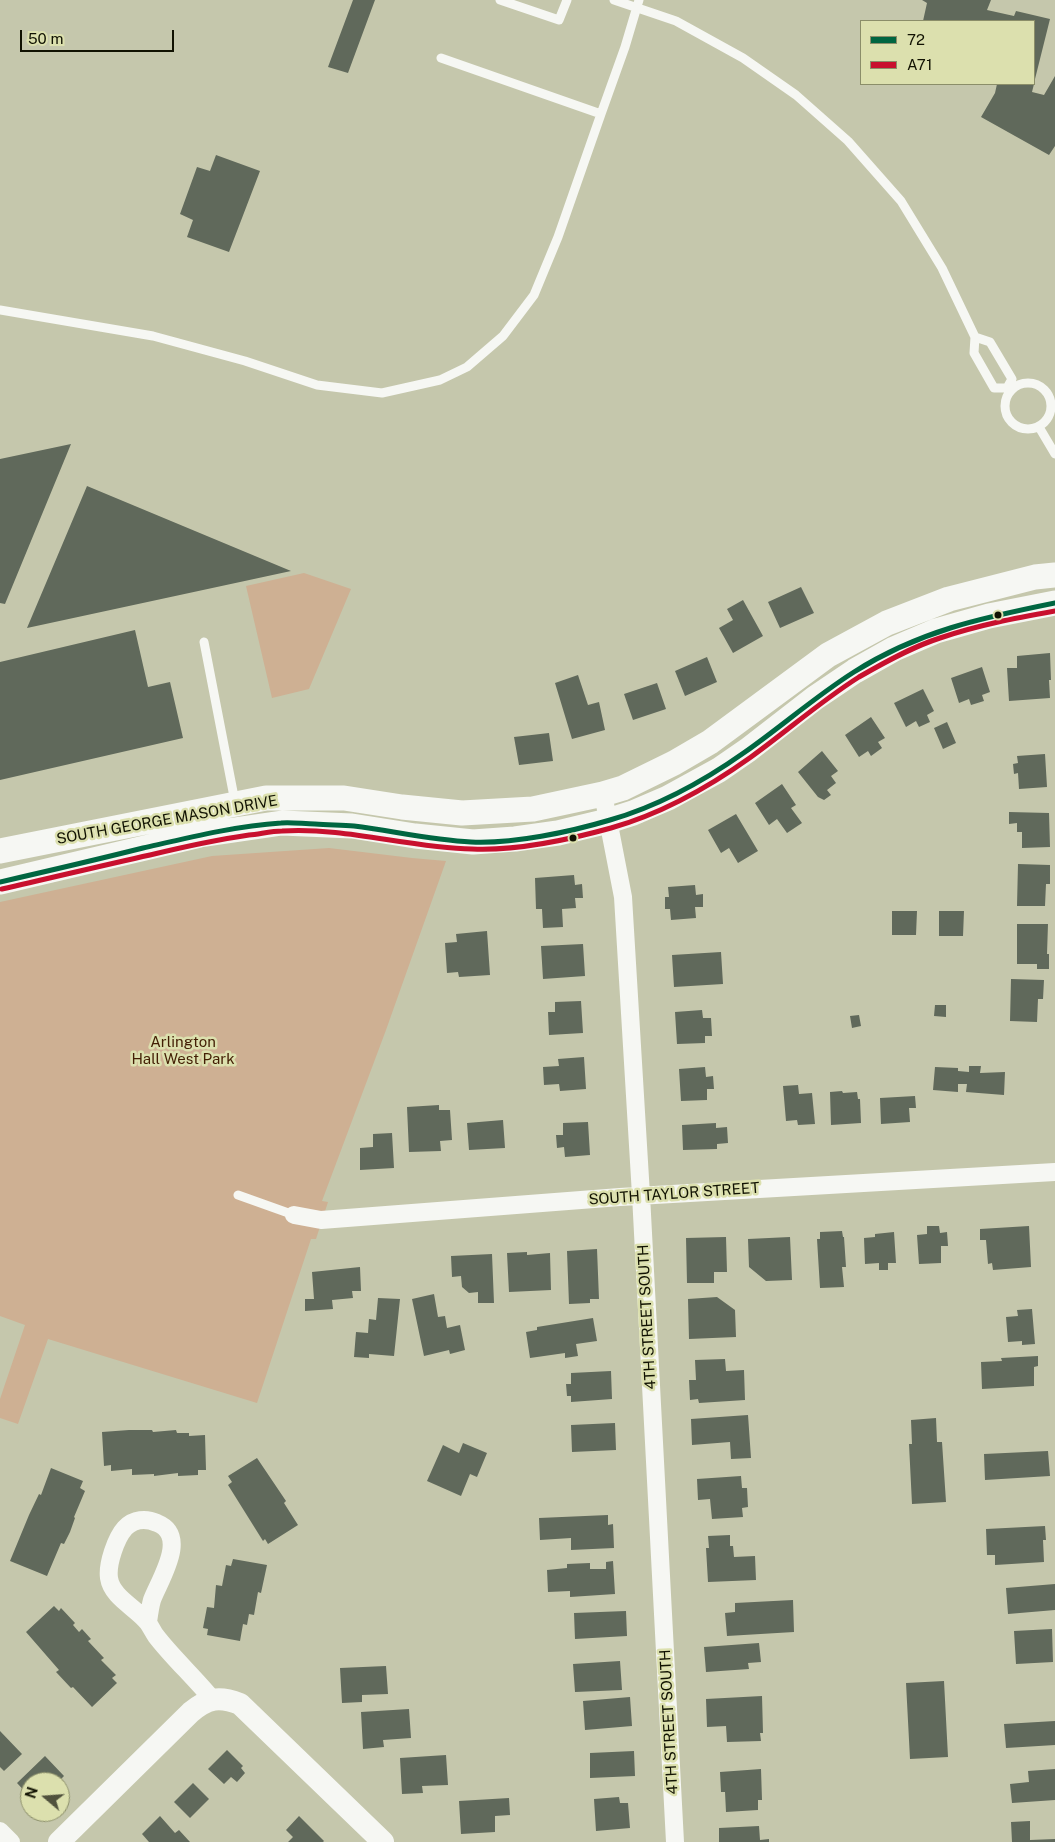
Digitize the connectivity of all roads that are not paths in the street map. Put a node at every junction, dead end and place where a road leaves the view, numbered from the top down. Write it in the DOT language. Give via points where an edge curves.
graph roads {
  1 [pos="500,0"];
  2 [pos="567,0"];
  3 [pos="614,0"];
  4 [pos="637,4"];
  5 [pos="441,58"];
  6 [pos="601,114"];
  7 [pos="0,310"];
  8 [pos="975,337"];
  9 [pos="1008,390"];
  10 [pos="1039,427"];
  11 [pos="1055,454"];
  12 [pos="1055,575"];
  13 [pos="1055,603"];
  14 [pos="204,642"];
  15 [pos="603,794"];
  16 [pos="238,817"];
  17 [pos="608,821"];
  18 [pos="0,851"];
  19 [pos="0,882"];
  20 [pos="1055,1172"];
  21 [pos="238,1195"];
  22 [pos="641,1195"];
  23 [pos="294,1215"];
  24 [pos="148,1622"];
  25 [pos="212,1699"];
  26 [pos="0,1831"];
  27 [pos="11,1842"];
  28 [pos="60,1842"];
  29 [pos="383,1842"];
  30 [pos="675,1842"];
  1 -- 2 [label="lane" via="559,20"];
  3 -- 4 [label="lane"];
  4 -- 6 [label="lane"];
  4 -- 8 [label="lane" via="676,21 743,58 796,96 848,141 901,202 942,268"];
  5 -- 6 [label="lane"];
  6 -- 7 [label="lane" via="534,295 504,336 467,367 440,380 382,393 317,385 246,361 153,336"];
  8 -- 9 [label="lane" via="990,342 1000,358 1012,379"];
  8 -- 9 [label="lane" via="974,353 990,383 994,388"];
  9 -- 10 [label="lane" via="1004,404 1012,424 1025,430"];
  9 -- 10 [label="lane" via="1022,383 1043,389 1051,402 1051,409 1049,417"];
  10 -- 11 [label="lane"];
  12 -- 15 [label="main road, SOUTH GEORGE MASON DRIVE" via="958,596 887,622 828,655 710,742 623,788"];
  13 -- 17 [label="main road, SOUTH GEORGE MASON DRIVE" via="989,616 936,632 894,650 815,698 719,770 668,798"];
  14 -- 16 [label="lane"];
  15 -- 16 [label="main road, SOUTH GEORGE MASON DRIVE" via="533,809 462,812 344,798 266,798"];
  15 -- 17 [label="street, 4TH STREET SOUTH"];
  16 -- 17 [label="main road, SOUTH GEORGE MASON DRIVE" via="473,842 558,833"];
  16 -- 18 [label="main road, SOUTH GEORGE MASON DRIVE"];
  16 -- 19 [label="main road, SOUTH GEORGE MASON DRIVE" via="200,836"];
  17 -- 22 [label="street, 4TH STREET SOUTH" via="624,896"];
  20 -- 22 [label="street, SOUTH TAYLOR STREET"];
  21 -- 23 [label="lane"];
  22 -- 23 [label="street, SOUTH TAYLOR STREET" via="321,1220"];
  22 -- 30 [label="street, 4TH STREET SOUTH"];
  24 -- 24 [label="street" via="151,1602 172,1553 168,1532 150,1520 132,1522 124,1529 112,1554 109,1577 114,1590"];
  24 -- 25 [label="street" via="157,1637"];
  25 -- 28 [label="street" via="191,1712"];
  25 -- 29 [label="street" via="228,1699 240,1704"];
  26 -- 27 [label="street"];
}
